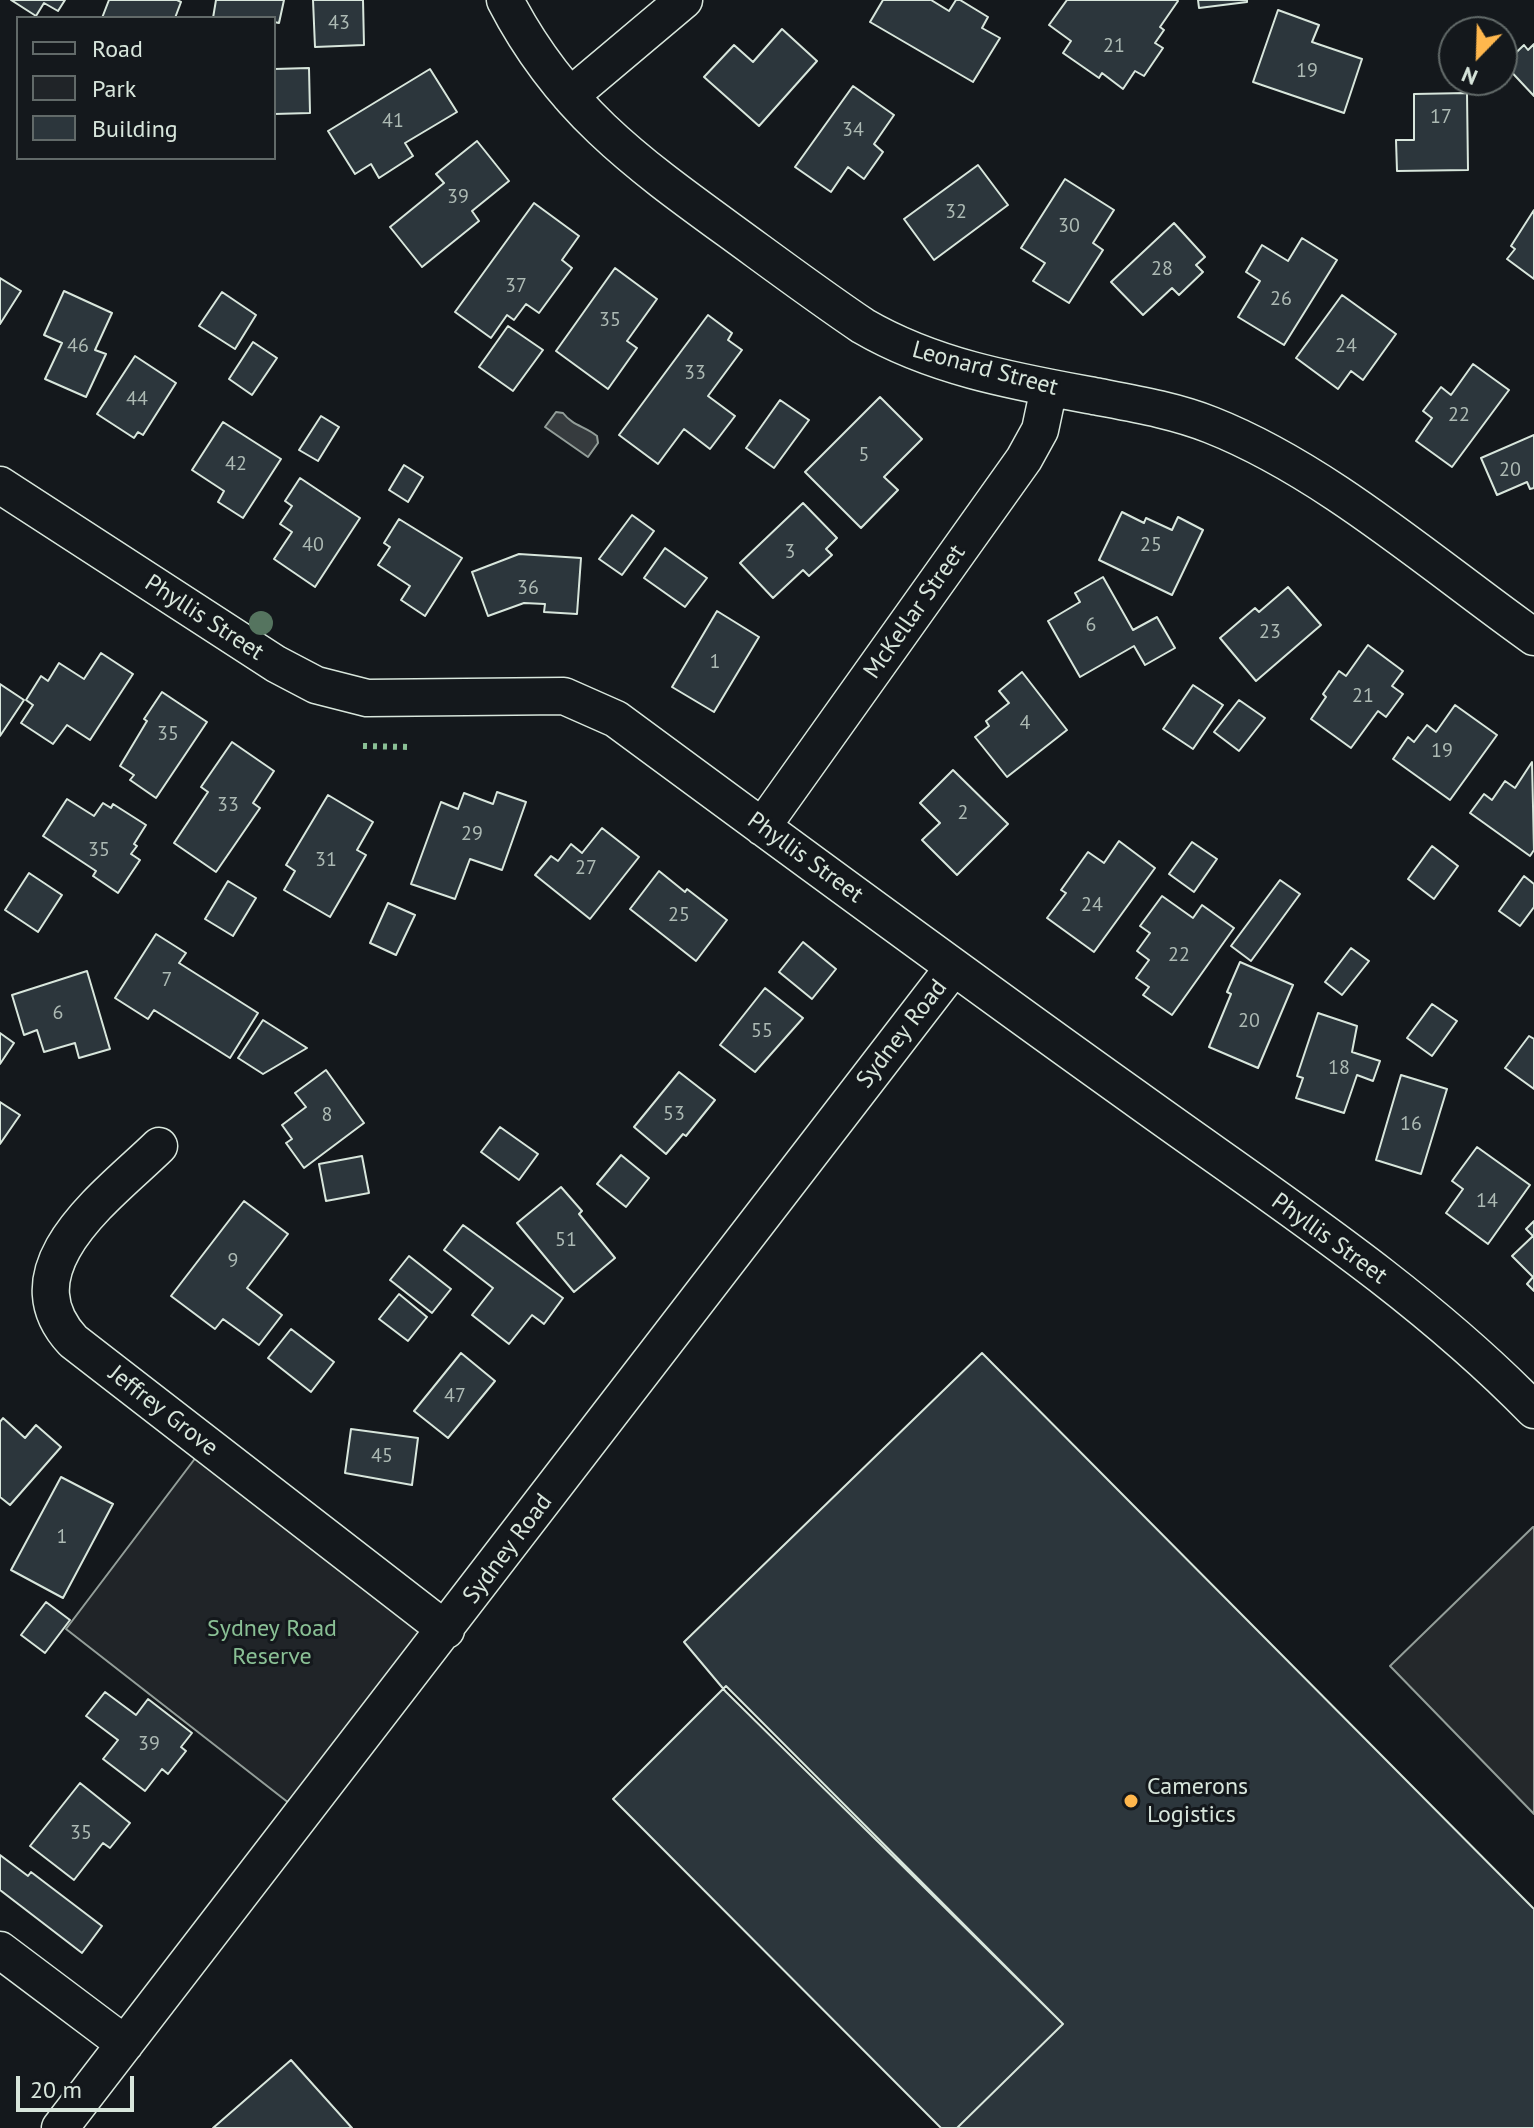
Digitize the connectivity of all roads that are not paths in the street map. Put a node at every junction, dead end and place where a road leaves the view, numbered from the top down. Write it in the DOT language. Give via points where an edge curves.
graph roads {
  1 [pos="505,0"];
  2 [pos="684,0"];
  3 [pos="570,96"];
  4 [pos="1049,388"];
  5 [pos="0,485"];
  6 [pos="1534,637"];
  7 [pos="762,827"];
  8 [pos="953,968"];
  9 [pos="159,1146"];
  10 [pos="1534,1410"];
  11 [pos="446,1630"];
  12 [pos="0,1950"];
  13 [pos="125,2044"];
  14 [pos="60,2128"];
  1 -- 3 [label="street, Leonard Street"];
  2 -- 3 [label="street"];
  3 -- 4 [label="street, Leonard Street" via="629,156 863,326 924,356"];
  4 -- 6 [label="street, Leonard Street" via="1140,405 1209,424 1244,440 1326,486"];
  4 -- 7 [label="street, McKellar Street" via="1040,430 1024,459"];
  5 -- 7 [label="street, Phyllis Street" via="316,685 382,699 564,696 616,719"];
  7 -- 8 [label="street, Phyllis Street"];
  8 -- 10 [label="street, Phyllis Street" via="1394,1287 1495,1370"];
  8 -- 11 [label="street, Sydney Road"];
  9 -- 11 [label="street, Jeffrey Grove" via="77,1227 55,1262 49,1301 61,1328"];
  11 -- 13 [label="street, Sydney Road"];
  12 -- 13 [label="street"];
  13 -- 14 [label="street, Sydney Road"];
}
